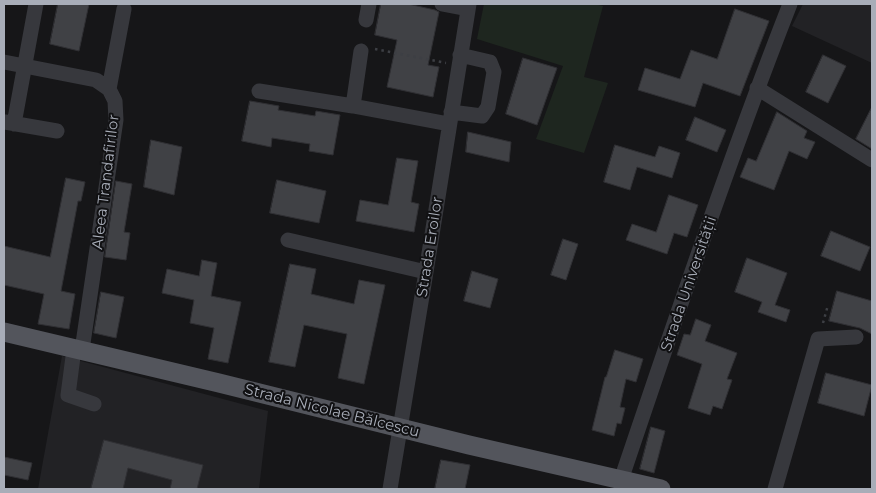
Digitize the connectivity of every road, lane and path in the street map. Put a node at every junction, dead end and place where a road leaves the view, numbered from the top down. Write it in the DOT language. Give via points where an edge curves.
graph roads {
  1 [pos="36,4"];
  2 [pos="369,4"];
  3 [pos="442,4"];
  4 [pos="790,4"];
  5 [pos="468,6"];
  6 [pos="124,9"];
  7 [pos="366,20"];
  8 [pos="361,51"];
  9 [pos="459,61"];
  10 [pos="4,62"];
  11 [pos="31,68"];
  12 [pos="757,88"];
  13 [pos="109,89"];
  14 [pos="259,91"];
  15 [pos="353,106"];
  16 [pos="450,118"];
  17 [pos="9,123"];
  18 [pos="57,131"];
  19 [pos="872,160"];
  20 [pos="288,240"];
  21 [pos="426,272"];
  22 [pos="4,332"];
  23 [pos="856,337"];
  24 [pos="78,350"];
  25 [pos="94,404"];
  26 [pos="400,428"];
  27 [pos="621,480"];
  28 [pos="390,489"];
  29 [pos="661,489"];
  30 [pos="775,489"];
  1 -- 11 [label="street"];
  2 -- 7 [label="street"];
  3 -- 5 [label="street"];
  4 -- 12 [label="street, Strada Universității"];
  5 -- 9 [label="street, Strada Eroilor"];
  6 -- 13 [label="street"];
  8 -- 9 [label="path" via="378,49"];
  8 -- 15 [label="street"];
  9 -- 16 [label="street, Strada Eroilor"];
  9 -- 16 [label="street" via="490,62 494,72 486,112 482,116"];
  10 -- 11 [label="street"];
  11 -- 13 [label="street" via="96,80"];
  11 -- 17 [label="street"];
  12 -- 19 [label="street"];
  12 -- 27 [label="street, Strada Universității"];
  13 -- 24 [label="street, Aleea Trandafirilor" via="115,100 116,120"];
  14 -- 15 [label="street"];
  15 -- 16 [label="street"];
  16 -- 21 [label="street, Strada Eroilor"];
  17 -- 18 [label="street"];
  20 -- 21 [label="street"];
  21 -- 26 [label="street, Strada Eroilor"];
  22 -- 24 [label="main road, Strada Nicolae Bălcescu"];
  23 -- 30 [label="street" via="818,339"];
  24 -- 25 [label="street, Aleea Trandafirilor" via="68,396"];
  24 -- 26 [label="main road, Strada Nicolae Bălcescu"];
  26 -- 27 [label="main road, Strada Nicolae Bălcescu"];
  26 -- 28 [label="street, Strada Eroilor"];
  27 -- 29 [label="main road, Strada Nicolae Bălcescu"];
}
